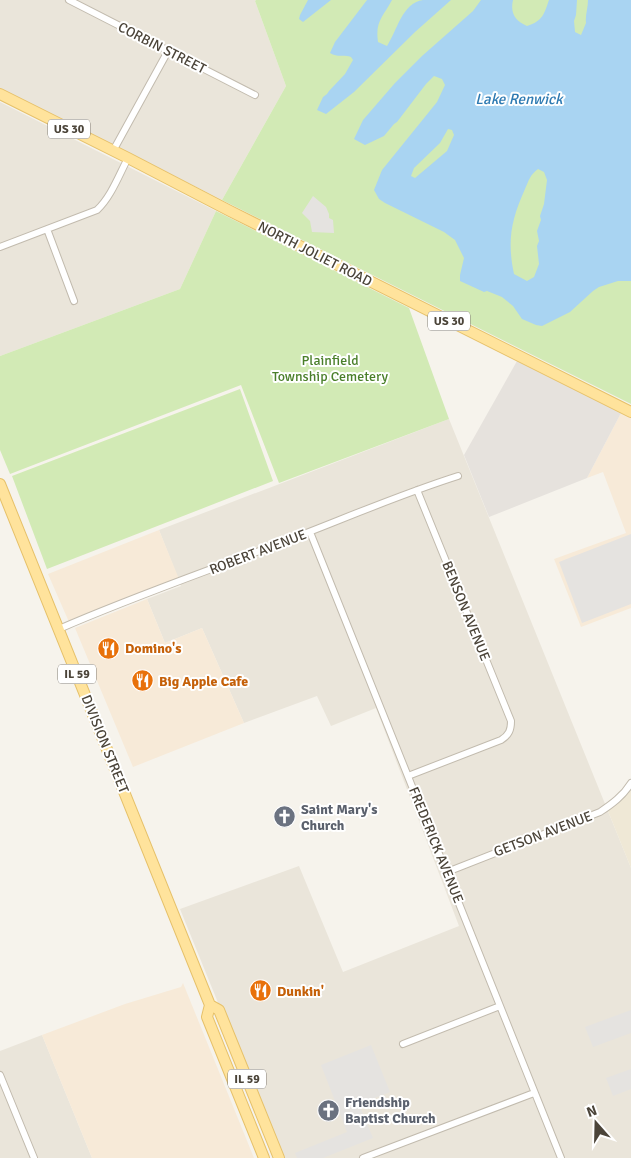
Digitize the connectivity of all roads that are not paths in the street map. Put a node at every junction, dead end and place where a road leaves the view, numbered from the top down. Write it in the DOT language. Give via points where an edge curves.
graph roads {
  1 [pos="69,0"];
  2 [pos="168,51"];
  3 [pos="0,94"];
  4 [pos="255,95"];
  5 [pos="113,151"];
  6 [pos="128,158"];
  7 [pos="47,229"];
  8 [pos="0,247"];
  9 [pos="74,301"];
  10 [pos="631,412"];
  11 [pos="458,476"];
  12 [pos="0,484"];
  13 [pos="417,490"];
  14 [pos="310,532"];
  15 [pos="59,630"];
  16 [pos="408,776"];
  17 [pos="631,783"];
  18 [pos="446,872"];
  19 [pos="210,1005"];
  20 [pos="500,1006"];
  21 [pos="403,1044"];
  22 [pos="0,1074"];
  23 [pos="534,1093"];
  24 [pos="34,1158"];
  25 [pos="264,1158"];
  26 [pos="279,1158"];
  27 [pos="363,1158"];
  28 [pos="561,1158"];
  1 -- 2 [label="street, CORBIN STREET"];
  2 -- 4 [label="street, CORBIN STREET"];
  2 -- 5 [label="street"];
  3 -- 5 [label="main road, NORTH JOLIET ROAD / US 30"];
  5 -- 6 [label="main road, NORTH JOLIET ROAD / US 30"];
  6 -- 7 [label="street" via="98,210"];
  6 -- 10 [label="main road, NORTH JOLIET ROAD / US 30"];
  7 -- 8 [label="street"];
  7 -- 9 [label="street"];
  11 -- 13 [label="street, ROBERT AVENUE"];
  12 -- 15 [label="main road, DIVISION STREET / IL 59"];
  13 -- 14 [label="street, ROBERT AVENUE"];
  13 -- 16 [label="street, BENSON AVENUE" via="511,728 502,740"];
  14 -- 15 [label="street, ROBERT AVENUE"];
  14 -- 16 [label="street, FREDERICK AVENUE"];
  15 -- 19 [label="main road, DIVISION STREET / IL 59"];
  16 -- 18 [label="street, FREDERICK AVENUE"];
  17 -- 18 [label="street, GETSON AVENUE" via="600,812"];
  18 -- 20 [label="street, FREDERICK AVENUE"];
  19 -- 25 [label="main road, DIVISION STREET / IL 59" via="207,1018"];
  19 -- 26 [label="main road, DIVISION STREET / IL 59" via="219,1010"];
  20 -- 21 [label="street"];
  20 -- 23 [label="street, FREDERICK AVENUE"];
  22 -- 24 [label="street"];
  23 -- 27 [label="street"];
  23 -- 28 [label="street, FREDERICK AVENUE"];
}
